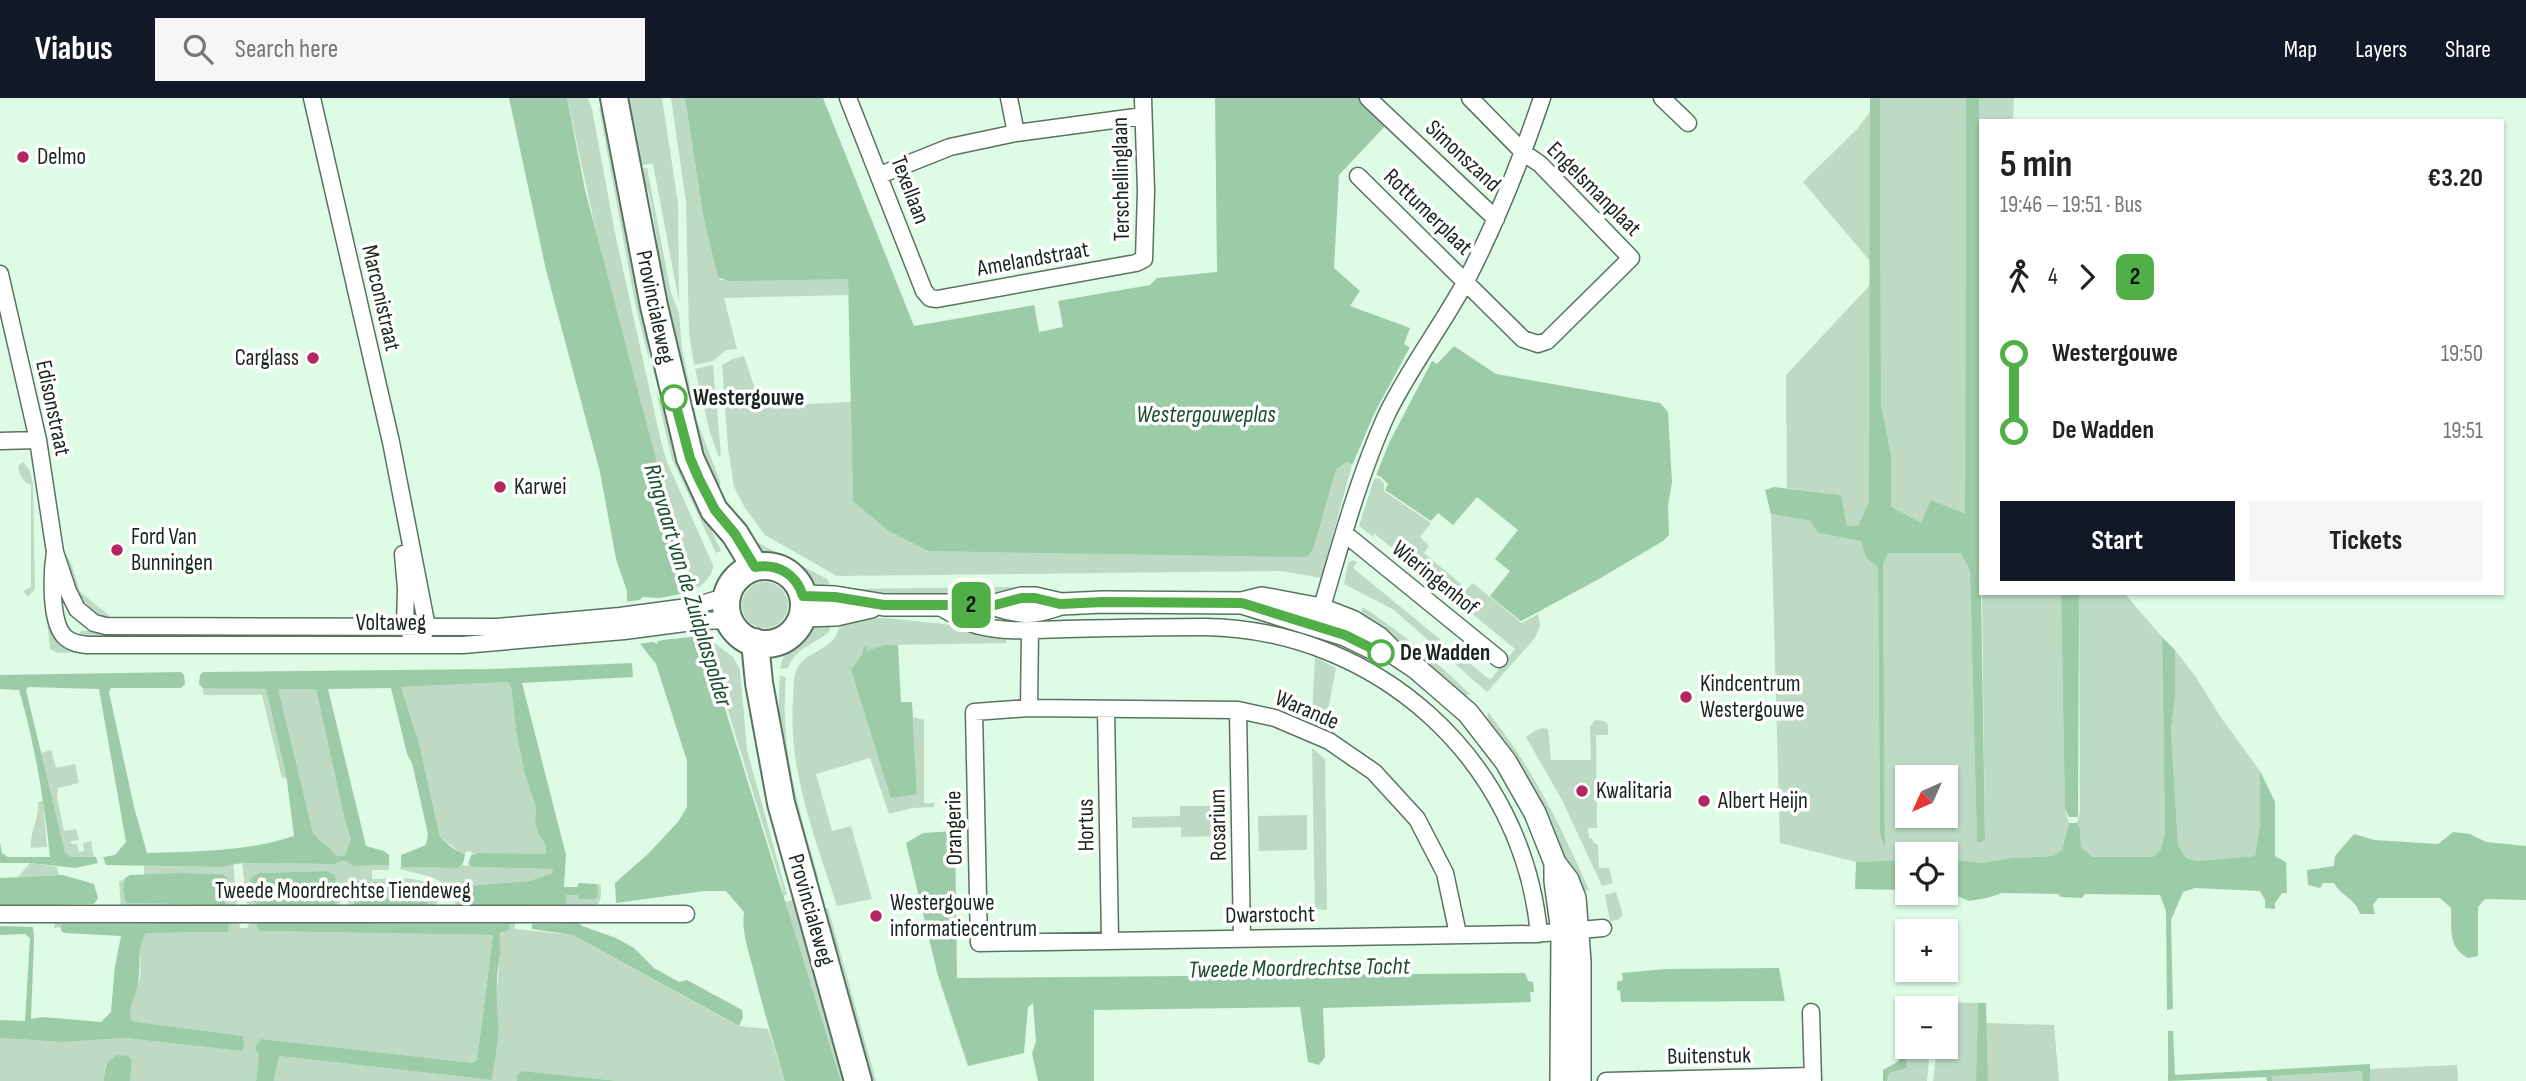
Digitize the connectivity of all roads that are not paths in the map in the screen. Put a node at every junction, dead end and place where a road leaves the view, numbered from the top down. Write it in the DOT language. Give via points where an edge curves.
graph roads {
  1 [pos="312,98"];
  2 [pos="614,98"];
  3 [pos="848,98"];
  4 [pos="1009,98"];
  5 [pos="1143,98"];
  6 [pos="1368,98"];
  7 [pos="1470,98"];
  8 [pos="1542,98"];
  9 [pos="1662,98"];
  10 [pos="1143,116"];
  11 [pos="1688,123"];
  12 [pos="1016,133"];
  13 [pos="1524,153"];
  14 [pos="880,175"];
  15 [pos="1358,176"];
  16 [pos="1496,219"];
  17 [pos="1144,258"];
  18 [pos="1632,258"];
  19 [pos="0,274"];
  20 [pos="1466,281"];
  21 [pos="930,298"];
  22 [pos="38,440"];
  23 [pos="0,441"];
  24 [pos="402,509"];
  25 [pos="1344,533"];
  26 [pos="55,552"];
  27 [pos="737,591"];
  28 [pos="803,606"];
  29 [pos="939,606"];
  30 [pos="697,613"];
  31 [pos="84,616"];
  32 [pos="1319,617"];
  33 [pos="622,623"];
  34 [pos="405,626"];
  35 [pos="57,627"];
  36 [pos="427,627"];
  37 [pos="1030,630"];
  38 [pos="766,642"];
  39 [pos="420,646"];
  40 [pos="1499,659"];
  41 [pos="1029,708"];
  42 [pos="1106,709"];
  43 [pos="1238,710"];
  44 [pos="974,712"];
  45 [pos="0,914"];
  46 [pos="686,914"];
  47 [pos="1603,928"];
  48 [pos="1571,931"];
  49 [pos="1458,934"];
  50 [pos="1539,934"];
  51 [pos="1242,939"];
  52 [pos="1110,940"];
  53 [pos="979,943"];
  54 [pos="1811,1012"];
  55 [pos="1813,1078"];
  56 [pos="858,1081"];
  57 [pos="1561,1081"];
  58 [pos="1580,1081"];
  59 [pos="1606,1081"];
  1 -- 24 [label="street, Marconistraat" via="391,442"];
  2 -- 27 [label="main road, Provincialeweg" via="682,432 715,510"];
  3 -- 14 [label="street, Texellaan"];
  4 -- 12 [label="street"];
  5 -- 10 [label="street, Terschellinglaan"];
  6 -- 16 [label="street, Simonszand"];
  7 -- 13 [label="street, Engelsmanplaat"];
  8 -- 13 [label="street"];
  9 -- 11 [label="street"];
  10 -- 12 [label="street"];
  10 -- 17 [label="street, Terschellinglaan"];
  12 -- 14 [label="street" via="950,147"];
  13 -- 16 [label="street"];
  13 -- 18 [label="street, Engelsmanplaat"];
  14 -- 21 [label="street, Texellaan"];
  15 -- 20 [label="street, Rottumerplaat"];
  16 -- 20 [label="street"];
  17 -- 21 [label="street, Amelandstraat" via="1041,282"];
  18 -- 20 [label="street, Rottumerplaat" via="1547,341 1538,344 1523,339"];
  19 -- 22 [label="street, Edisonstraat"];
  20 -- 25 [label="street" via="1386,417"];
  22 -- 23 [label="street"];
  22 -- 26 [label="street, Edisonstraat"];
  24 -- 34 [label="street, Marconistraat"];
  24 -- 36 [label="street, Marconistraat"];
  25 -- 32 [label="street"];
  25 -- 40 [label="street, Wieringenhof"];
  26 -- 31 [label="street, Edisonstraat" via="71,600"];
  26 -- 35 [label="street, Edisonstraat" via="51,576"];
  27 -- 28 [label="main road" via="766,566 783,570 796,581"];
  27 -- 30 [label="street, Voltaweg"];
  27 -- 30 [label="street, Voltaweg"];
  27 -- 38 [label="main road" via="740,634"];
  28 -- 29 [label="street" via="835,597 884,605"];
  28 -- 38 [label="main road" via="793,632"];
  29 -- 32 [label="street" via="995,605 1021,598 1060,604 1242,603"];
  29 -- 37 [label="street" via="977,626"];
  30 -- 33 [label="street, Voltaweg"];
  31 -- 34 [label="street, Voltaweg" via="106,626"];
  32 -- 48 [label="street" via="1381,653 1395,654 1468,713 1535,813 1555,863"];
  33 -- 36 [label="street, Voltaweg"];
  33 -- 39 [label="street, Voltaweg" via="489,643"];
  34 -- 36 [label="street, Voltaweg"];
  34 -- 39 [label="street"];
  35 -- 39 [label="street, Voltaweg" via="64,637 87,645"];
  36 -- 39 [label="street"];
  37 -- 41 [label="street"];
  37 -- 50 [label="street" via="1207,627 1265,632 1344,659 1408,695 1440,724 1494,792 1521,848 1537,905"];
  38 -- 56 [label="main road, Provincialeweg" via="759,683 781,803"];
  41 -- 42 [label="street, Warande"];
  41 -- 44 [label="street, Warande"];
  42 -- 43 [label="street, Warande"];
  42 -- 52 [label="street, Hortus"];
  43 -- 49 [label="street, Warande" via="1308,731 1374,772 1418,819 1445,873"];
  43 -- 51 [label="street, Rosarium"];
  44 -- 53 [label="street, Orangerie"];
  45 -- 46 [label="street, Tweede Moordrechtse Tiendeweg"];
  47 -- 48 [label="street, Dwarstocht"];
  48 -- 50 [label="street, Dwarstocht"];
  48 -- 57 [label="street"];
  48 -- 58 [label="street"];
  49 -- 50 [label="street, Dwarstocht"];
  49 -- 51 [label="street, Dwarstocht"];
  51 -- 52 [label="street, Dwarstocht"];
  52 -- 53 [label="street, Dwarstocht"];
  54 -- 55 [label="street, Buitenstuk"];
  55 -- 59 [label="street, Buitenstuk"];
}
